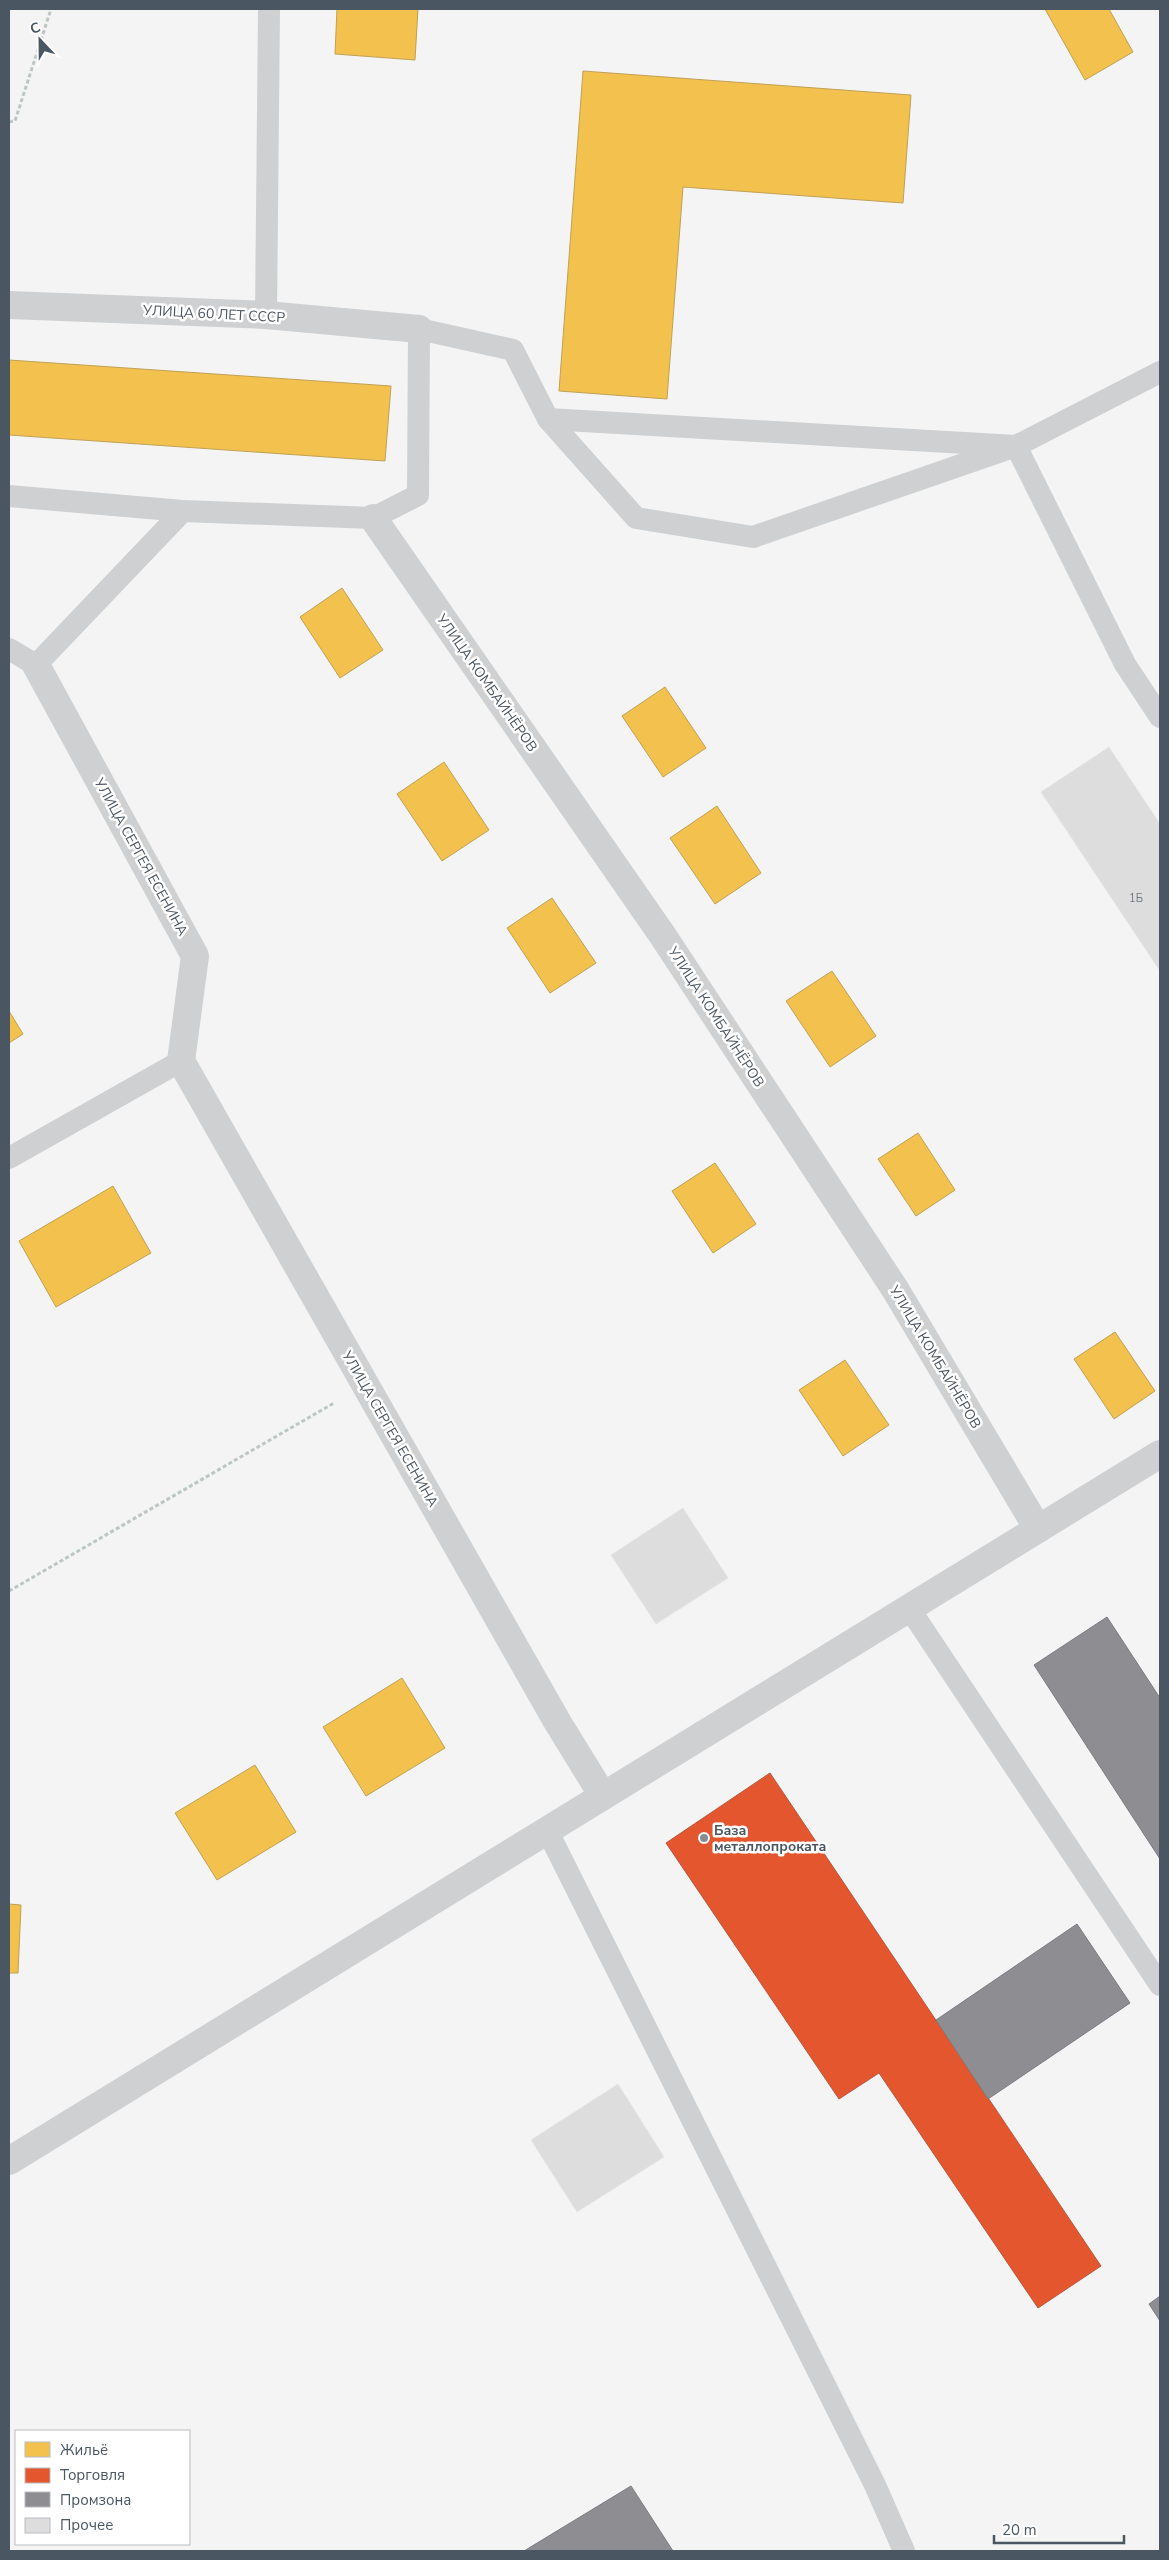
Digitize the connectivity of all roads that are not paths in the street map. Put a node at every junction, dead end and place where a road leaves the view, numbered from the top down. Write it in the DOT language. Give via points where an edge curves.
graph roads {
  1 [pos="269,9"];
  2 [pos="9,305"];
  3 [pos="266,315"];
  4 [pos="419,329"];
  5 [pos="1160,372"];
  6 [pos="548,418"];
  7 [pos="1016,446"];
  8 [pos="9,496"];
  9 [pos="183,512"];
  10 [pos="373,518"];
  11 [pos="9,649"];
  12 [pos="36,664"];
  13 [pos="1160,717"];
  14 [pos="181,1061"];
  15 [pos="9,1158"];
  16 [pos="1160,1454"];
  17 [pos="1038,1529"];
  18 [pos="909,1608"];
  19 [pos="603,1796"];
  20 [pos="547,1830"];
  21 [pos="1160,1985"];
  22 [pos="9,2161"];
  23 [pos="904,2551"];
  1 -- 3 [label="lane"];
  2 -- 3 [label="street, УЛИЦА 60 ЛЕТ СССР"];
  3 -- 4 [label="street, УЛИЦА 60 ЛЕТ СССР"];
  4 -- 6 [label="lane" via="513,350"];
  4 -- 10 [label="lane" via="418,495"];
  5 -- 7 [label="lane"];
  6 -- 7 [label="lane"];
  6 -- 7 [label="lane" via="636,518 753,537"];
  7 -- 13 [label="lane" via="1125,664"];
  8 -- 9 [label="lane"];
  9 -- 10 [label="lane"];
  9 -- 12 [label="lane"];
  10 -- 17 [label="street, УЛИЦА КОМБАЙНЁРОВ" via="663,936 895,1289"];
  11 -- 12 [label="lane"];
  12 -- 14 [label="street, УЛИЦА СЕРГЕЯ ЕСЕНИНА" via="195,956"];
  14 -- 15 [label="lane"];
  14 -- 19 [label="street, УЛИЦА СЕРГЕЯ ЕСЕНИНА" via="553,1715"];
  16 -- 17 [label="street"];
  17 -- 18 [label="street"];
  18 -- 19 [label="street"];
  18 -- 21 [label="lane"];
  19 -- 20 [label="street"];
  20 -- 22 [label="street"];
  20 -- 23 [label="lane" via="875,2485"];
}
